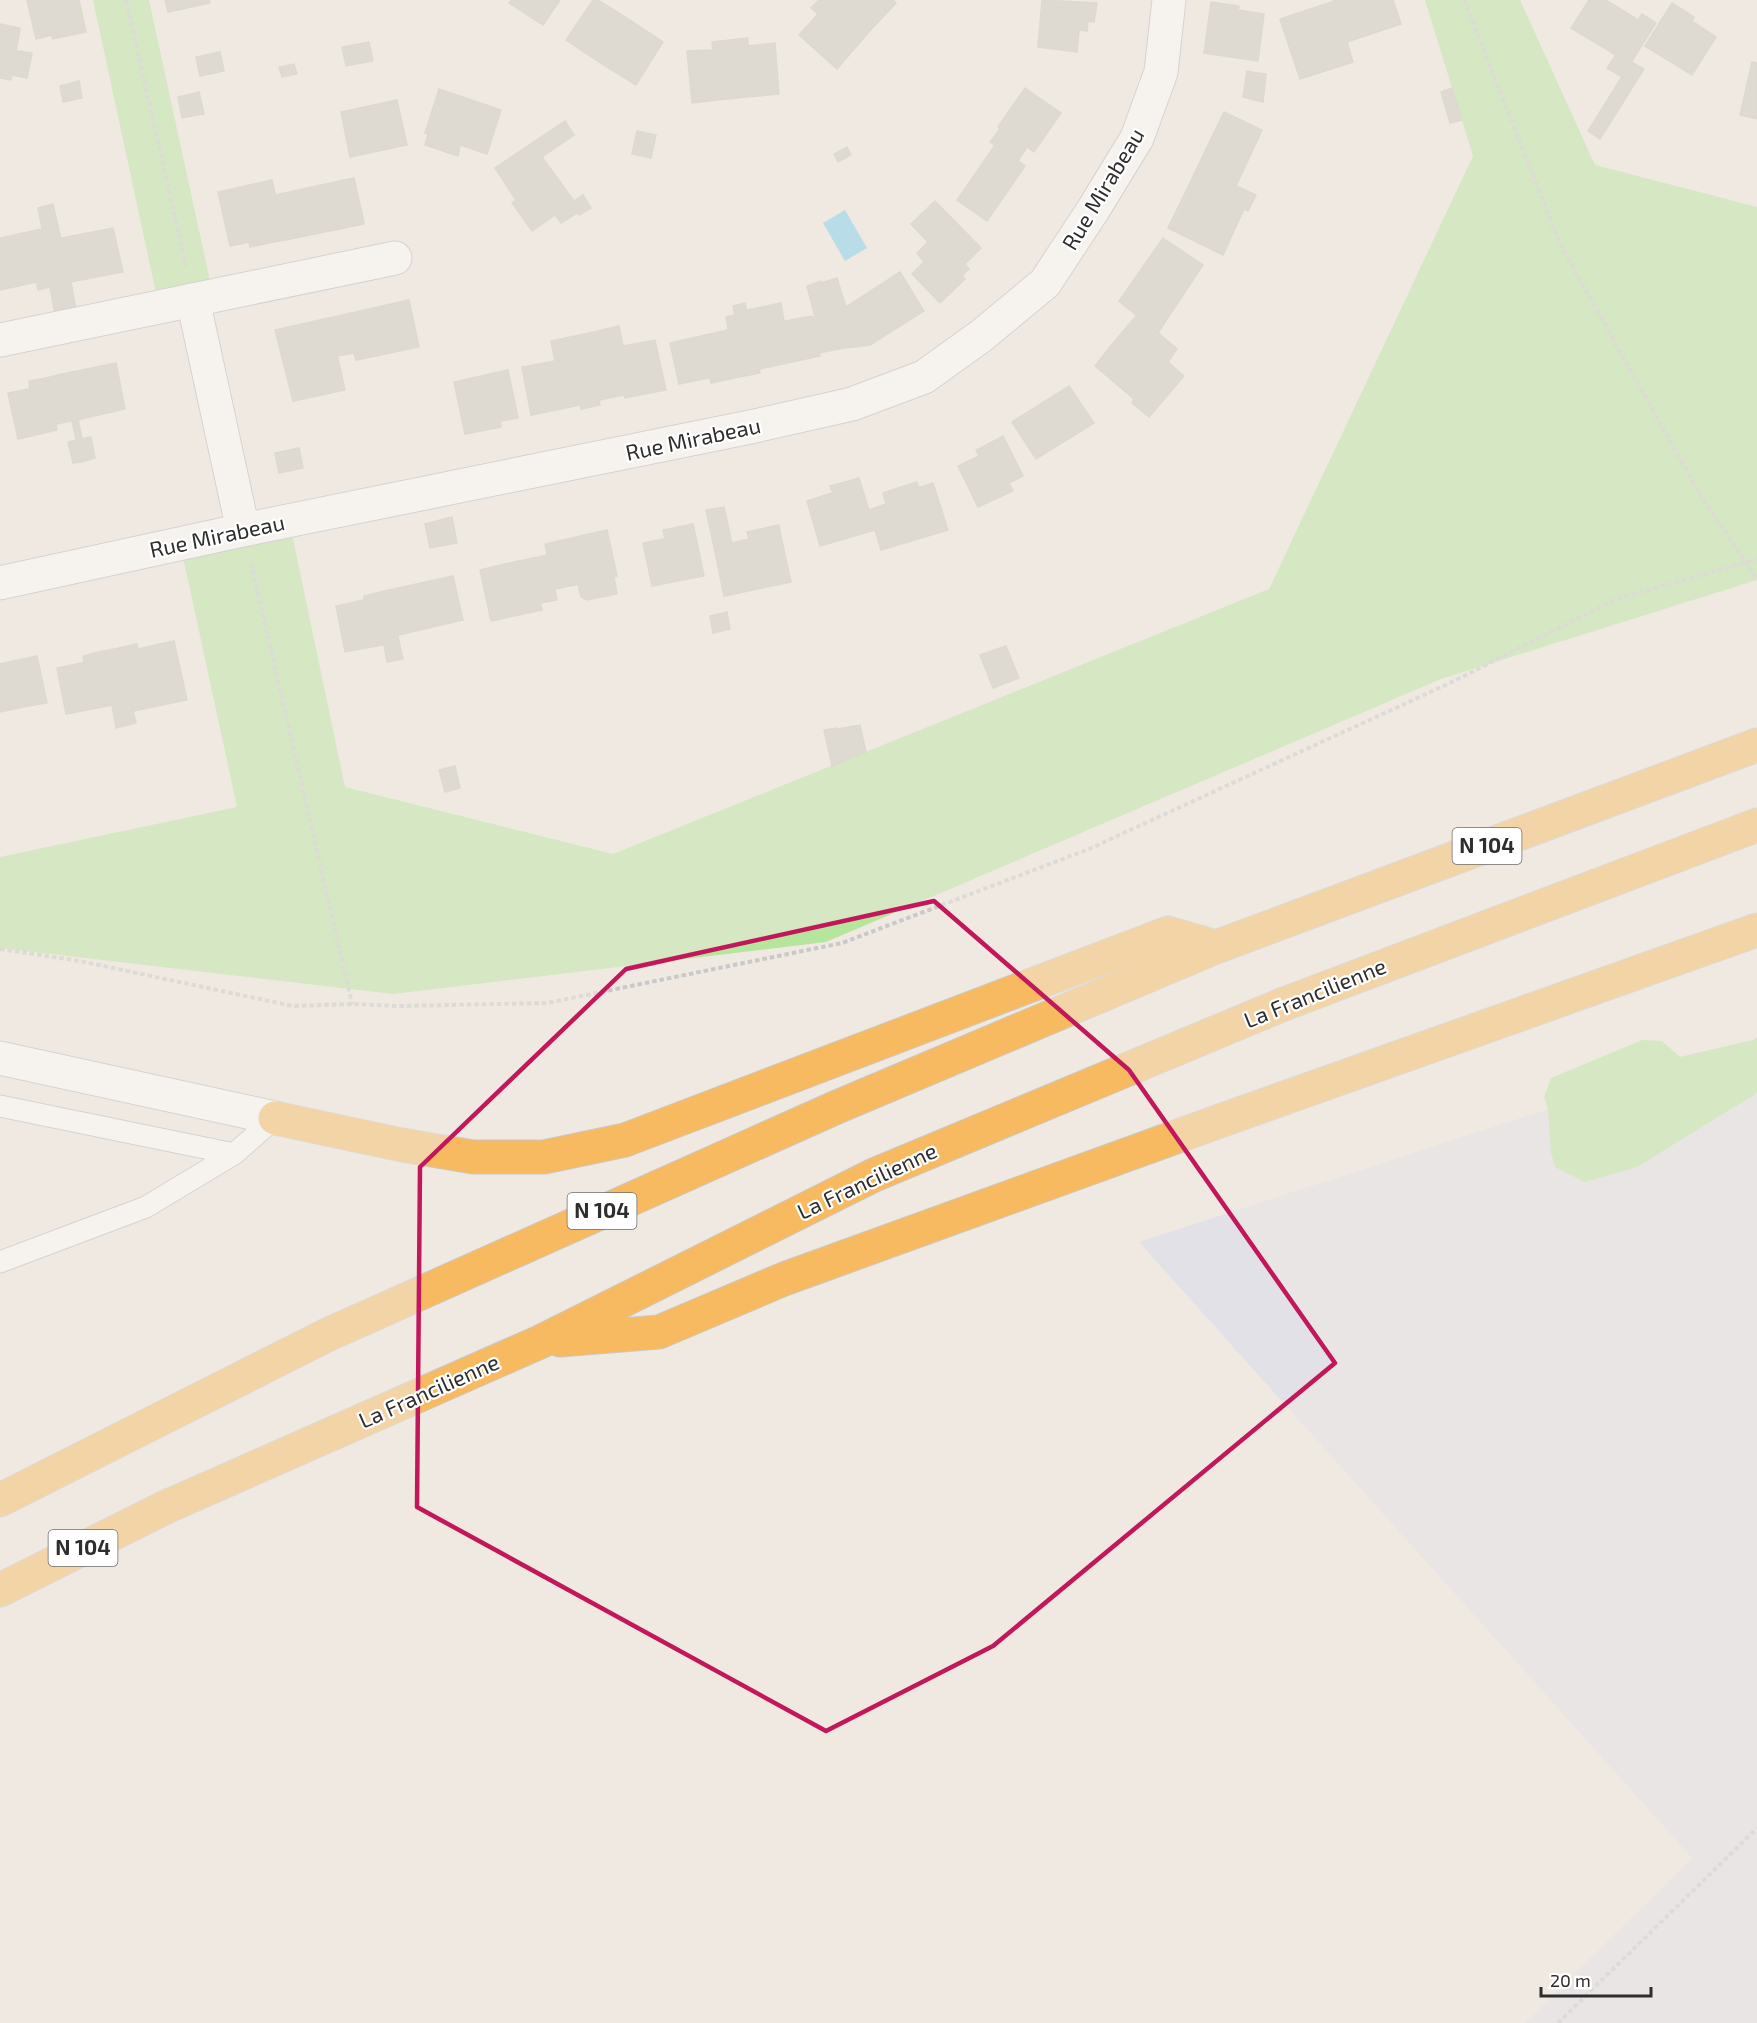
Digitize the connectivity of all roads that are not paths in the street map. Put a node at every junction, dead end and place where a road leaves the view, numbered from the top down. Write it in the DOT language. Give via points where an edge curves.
graph roads {
  1 [pos="1168,0"];
  2 [pos="395,258"];
  3 [pos="193,300"];
  4 [pos="0,340"];
  5 [pos="243,530"];
  6 [pos="0,583"];
  7 [pos="1757,745"];
  8 [pos="1757,825"];
  9 [pos="1754,933"];
  10 [pos="1216,947"];
  11 [pos="0,1058"];
  12 [pos="0,1106"];
  13 [pos="275,1118"];
  14 [pos="234,1154"];
  15 [pos="0,1262"];
  16 [pos="540,1342"];
  17 [pos="0,1500"];
  18 [pos="0,1590"];
  1 -- 5 [label="street, Rue Mirabeau" via="1161,72 1137,138 1093,210 1045,283 924,377 852,404 766,424"];
  2 -- 3 [label="street"];
  3 -- 4 [label="street"];
  3 -- 5 [label="street"];
  5 -- 6 [label="street, Rue Mirabeau"];
  7 -- 10 [label="highway, N 104"];
  8 -- 16 [label="highway, La Francilienne / N 104" via="1284,1004 874,1175"];
  9 -- 16 [label="highway" via="784,1279 659,1332"];
  10 -- 13 [label="highway" via="1168,933 625,1140 544,1157 473,1157"];
  10 -- 17 [label="highway, N 104" via="837,1107 338,1330"];
  11 -- 13 [label="street"];
  12 -- 14 [label="lane"];
  13 -- 14 [label="lane"];
  14 -- 15 [label="lane" via="146,1207"];
  16 -- 18 [label="highway, La Francilienne / N 104" via="166,1507"];
}
